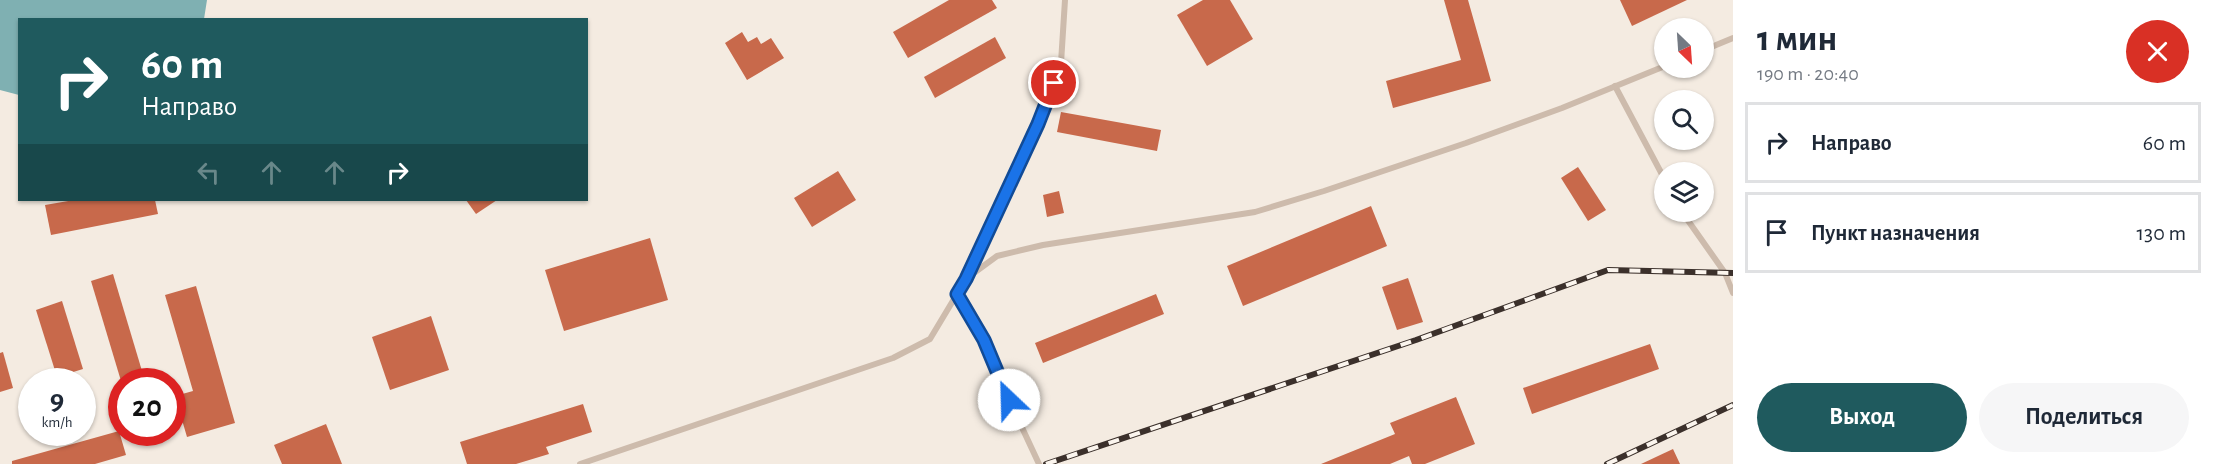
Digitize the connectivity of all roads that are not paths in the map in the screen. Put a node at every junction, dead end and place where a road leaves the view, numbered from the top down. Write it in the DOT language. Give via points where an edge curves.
graph roads {
  1 [pos="1065,0"];
  2 [pos="1733,38"];
  3 [pos="1714,46"];
  4 [pos="1654,70"];
  5 [pos="1616,86"];
  6 [pos="1656,162"];
  7 [pos="1689,222"];
  8 [pos="966,279"];
  9 [pos="1733,293"];
  10 [pos="957,294"];
  11 [pos="580,464"];
  12 [pos="1039,464"];
  1 -- 8 [label="lane" via="1061,63 1038,124"];
  2 -- 3 [label="lane"];
  4 -- 5 [label="lane"];
  5 -- 6 [label="lane"];
  5 -- 8 [label="lane" via="1466,143 1255,212 1043,245 997,256"];
  7 -- 9 [label="lane" via="1725,273"];
  8 -- 10 [label="lane"];
  10 -- 11 [label="lane" via="930,339 893,358"];
  10 -- 12 [label="lane" via="984,340"];
}
